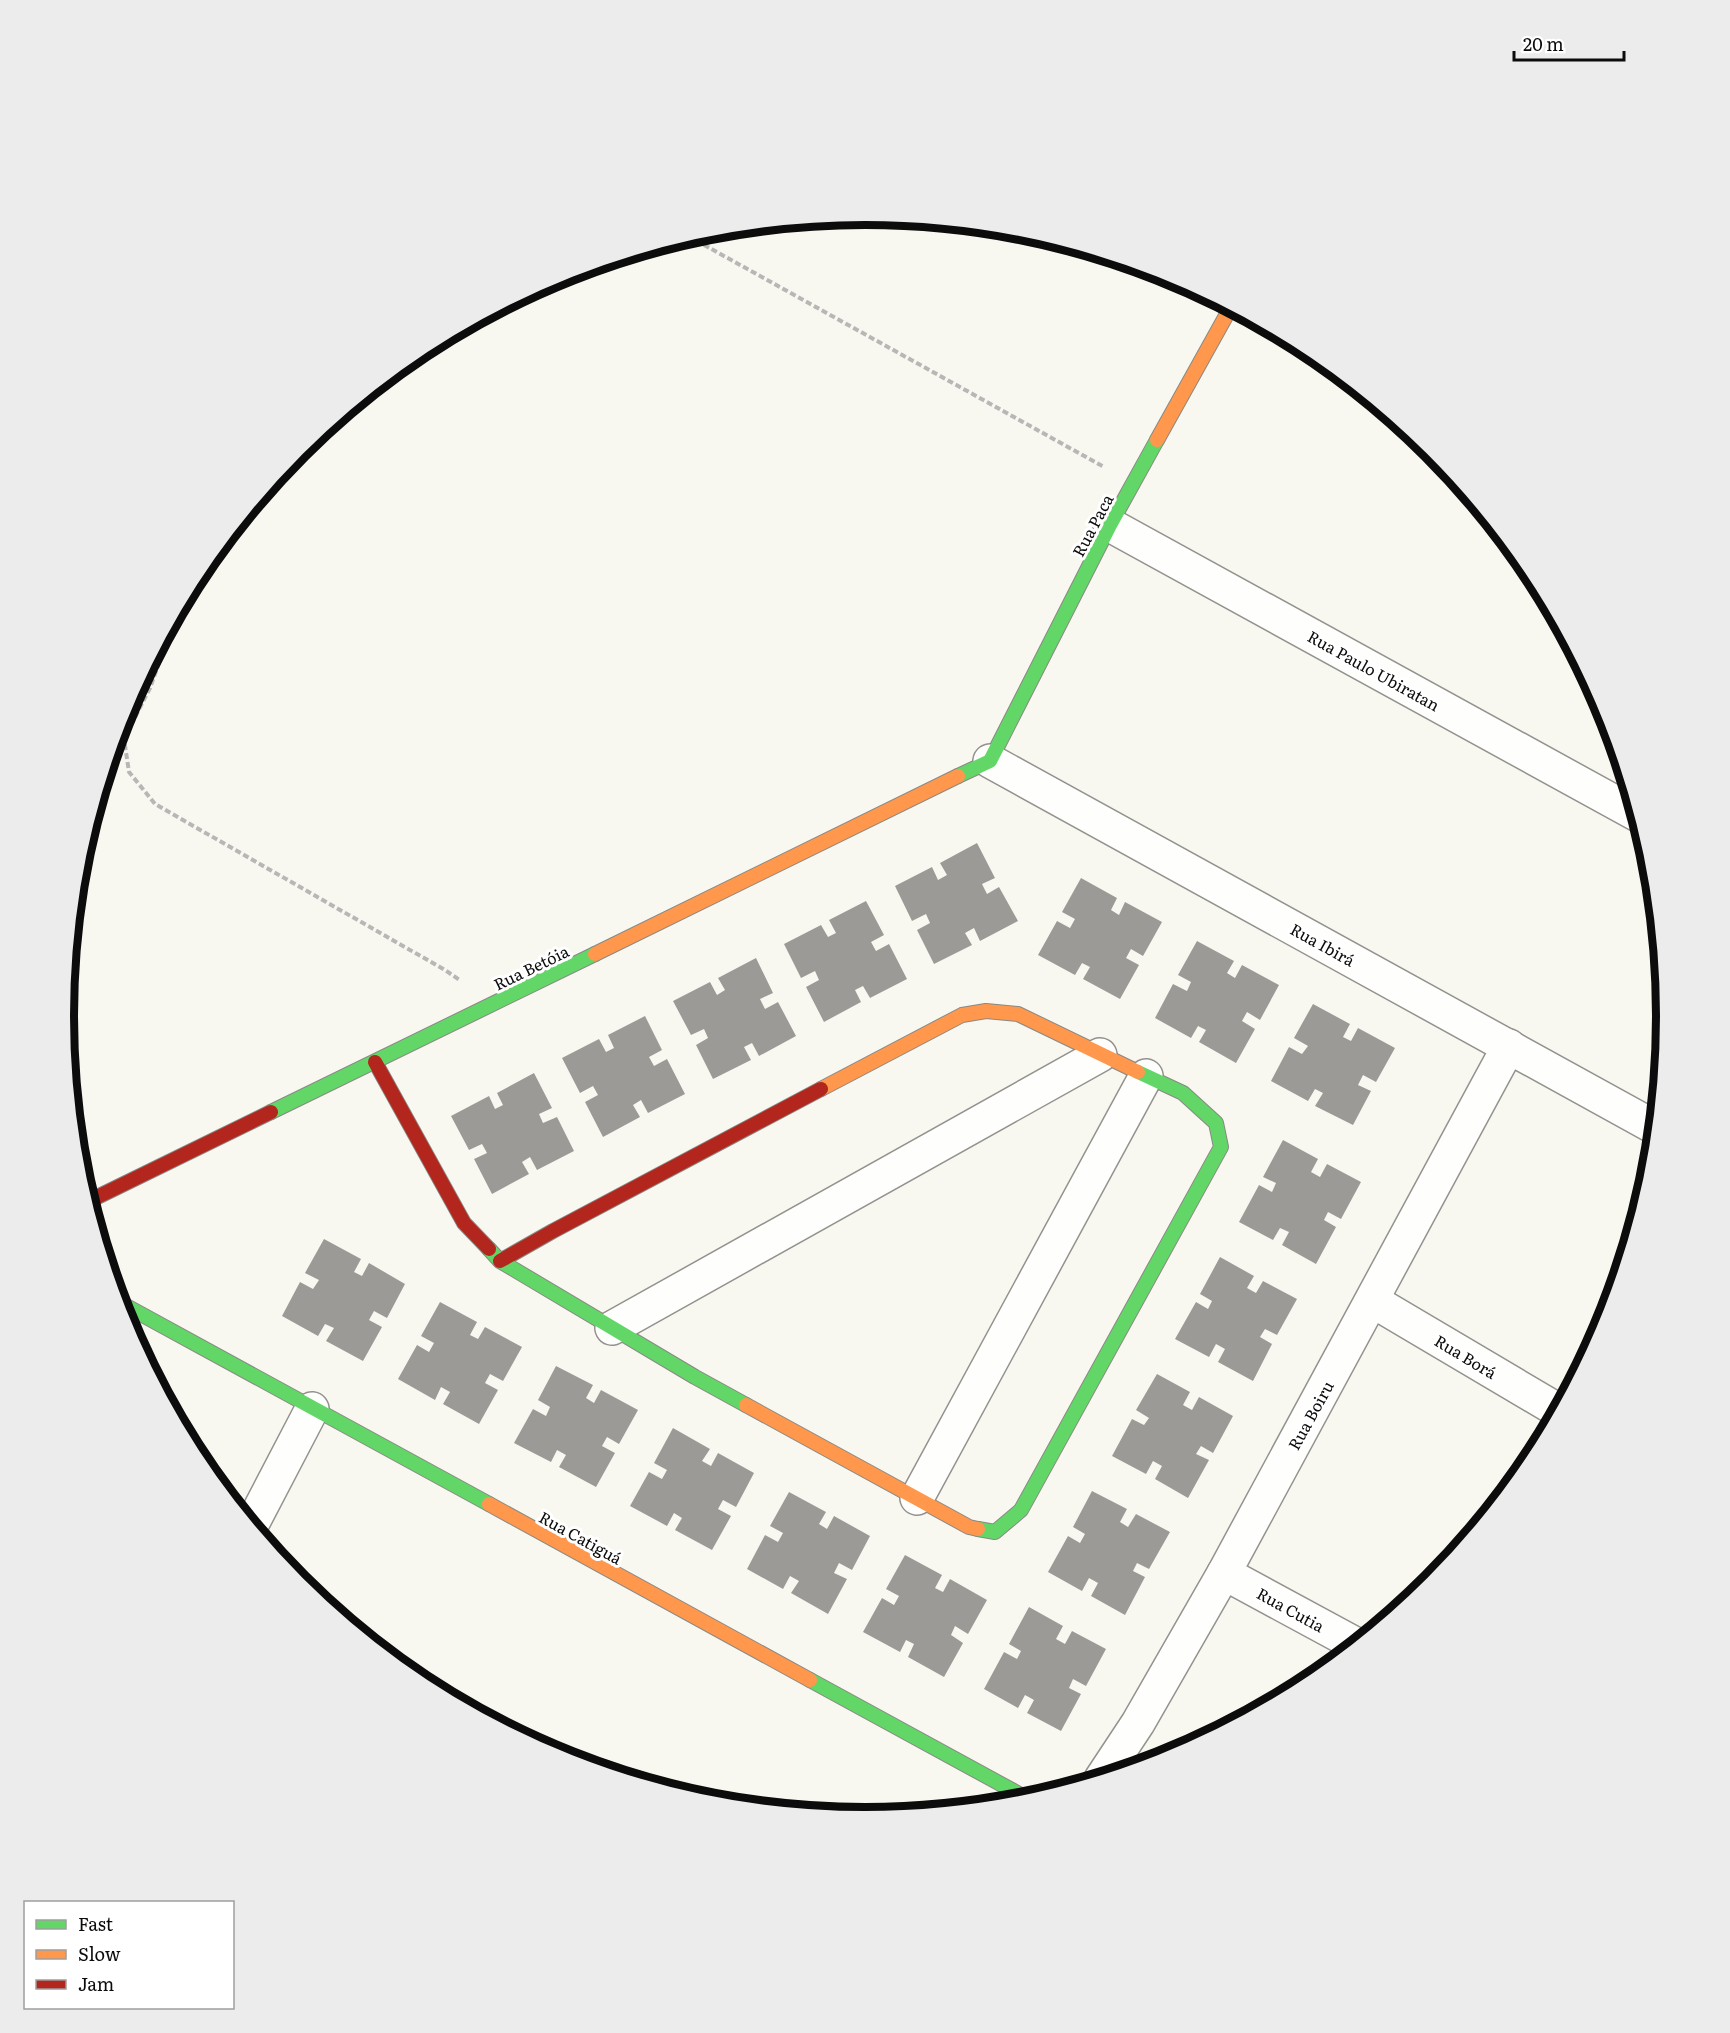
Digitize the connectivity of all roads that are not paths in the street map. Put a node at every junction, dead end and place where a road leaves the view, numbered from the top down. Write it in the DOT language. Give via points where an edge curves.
graph roads {
  1 [pos="1228,314"];
  2 [pos="1110,525"];
  3 [pos="990,761"];
  4 [pos="1629,810"];
  5 [pos="1509,1046"];
  6 [pos="1100,1055"];
  7 [pos="375,1062"];
  8 [pos="1146,1076"];
  9 [pos="1649,1124"];
  10 [pos="95,1198"];
  11 [pos="500,1262"];
  12 [pos="1373,1301"];
  13 [pos="130,1308"];
  14 [pos="612,1328"];
  15 [pos="1553,1407"];
  16 [pos="312,1409"];
  17 [pos="916,1498"];
  18 [pos="254,1519"];
  19 [pos="1224,1573"];
  20 [pos="1350,1641"];
  21 [pos="1107,1770"];
  22 [pos="1018,1793"];
  1 -- 2 [label="street, Rua Paca"];
  2 -- 3 [label="street, Rua Paca"];
  2 -- 4 [label="street, Rua Paulo Ubiratan"];
  3 -- 5 [label="street, Rua Ibirá"];
  3 -- 7 [label="street, Rua Betóia"];
  5 -- 9 [label="street, Rua Ibirá"];
  5 -- 12 [label="street, Rua Boiru"];
  6 -- 8 [label="street"];
  6 -- 11 [label="street" via="1018,1014 986,1011 962,1015"];
  6 -- 14 [label="street"];
  7 -- 10 [label="street, Rua Betóia"];
  7 -- 11 [label="street" via="464,1223"];
  8 -- 17 [label="street"];
  8 -- 17 [label="street" via="1183,1093 1216,1123 1221,1147 1021,1510 994,1532 969,1527"];
  11 -- 14 [label="street"];
  12 -- 15 [label="street, Rua Borá"];
  12 -- 19 [label="street, Rua Boiru"];
  13 -- 16 [label="street, Rua Catiguá"];
  14 -- 17 [label="street"];
  16 -- 18 [label="street"];
  16 -- 22 [label="street, Rua Catiguá"];
  19 -- 20 [label="street, Rua Cutia"];
  19 -- 21 [label="street, Rua Boiru" via="1138,1724"];
}
